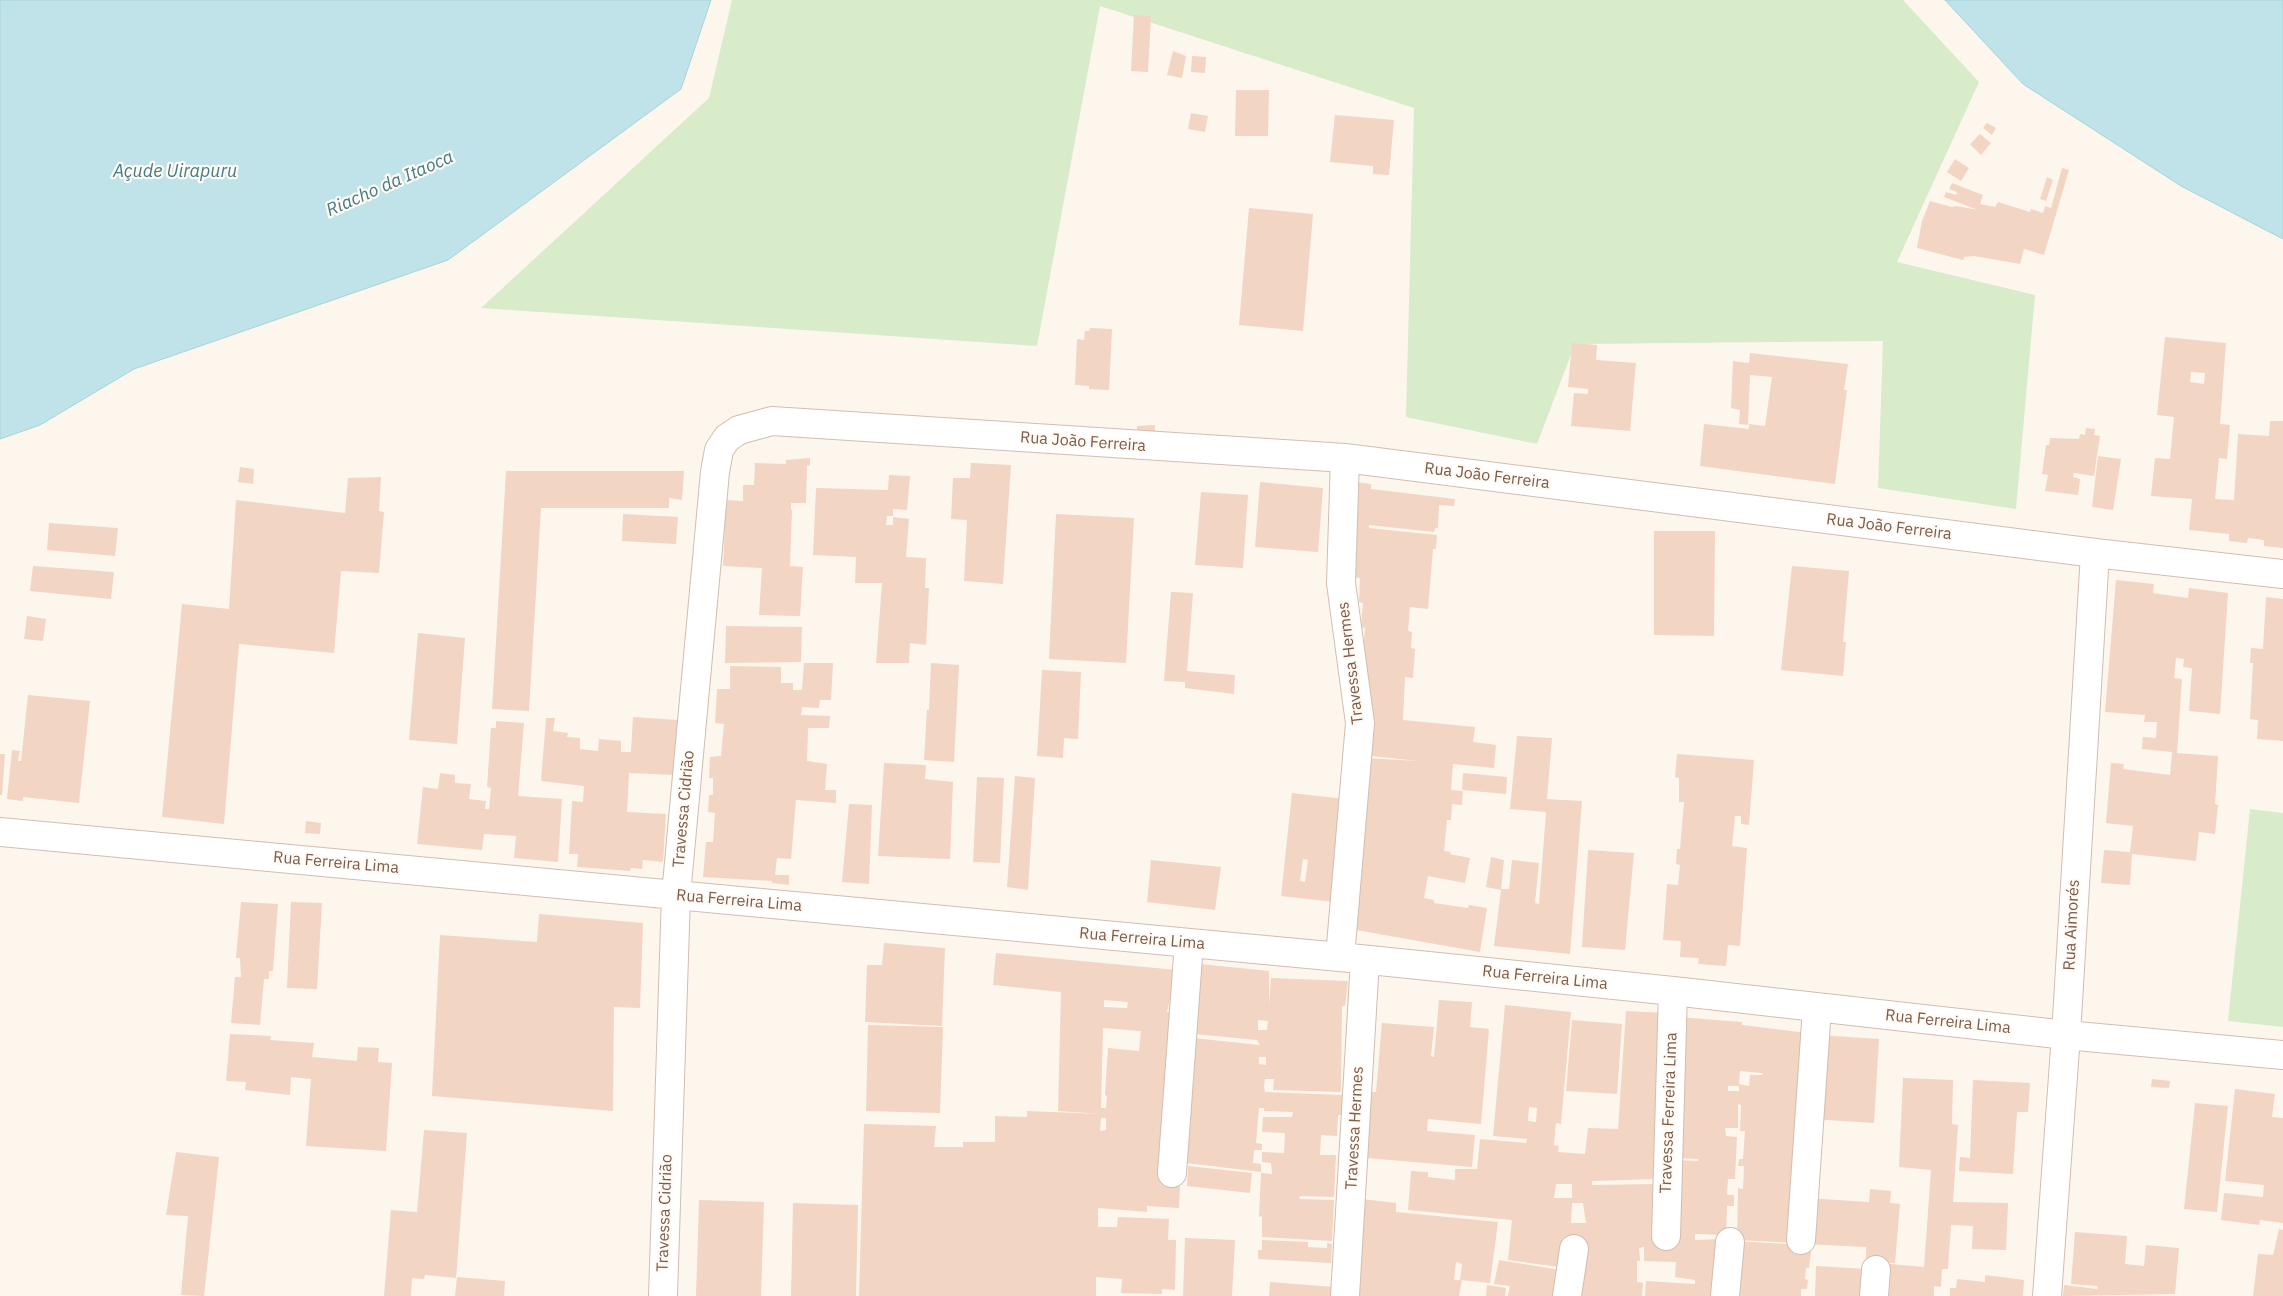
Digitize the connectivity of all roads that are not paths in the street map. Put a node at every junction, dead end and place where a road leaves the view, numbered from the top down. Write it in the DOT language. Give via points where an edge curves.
graph roads {
  1 [pos="1345,458"];
  2 [pos="715,472"];
  3 [pos="2095,553"];
  4 [pos="2283,574"];
  5 [pos="0,832"];
  6 [pos="676,895"];
  7 [pos="1189,943"];
  8 [pos="1353,958"];
  9 [pos="1673,991"];
  10 [pos="1817,1008"];
  11 [pos="2066,1035"];
  12 [pos="2283,1055"];
  13 [pos="1172,1173"];
  14 [pos="1666,1236"];
  15 [pos="1801,1240"];
  16 [pos="1730,1242"];
  17 [pos="1574,1249"];
  18 [pos="662,1296"];
  19 [pos="1345,1296"];
  20 [pos="1567,1296"];
  21 [pos="1725,1296"];
  22 [pos="2047,1296"];
  1 -- 2 [label="street, Rua João Ferreira" via="772,421 739,430 727,438 719,450"];
  1 -- 3 [label="street, Rua João Ferreira"];
  1 -- 8 [label="street, Travessa Hermes" via="1341,583 1360,723"];
  2 -- 6 [label="street, Travessa Cidrião"];
  3 -- 4 [label="street, Rua João Ferreira"];
  3 -- 11 [label="street, Rua Aimorés"];
  5 -- 6 [label="street, Rua Ferreira Lima"];
  6 -- 7 [label="street, Rua Ferreira Lima"];
  6 -- 18 [label="street, Travessa Cidrião"];
  7 -- 8 [label="street, Rua Ferreira Lima"];
  7 -- 13 [label="street"];
  8 -- 9 [label="street, Rua Ferreira Lima"];
  8 -- 19 [label="street, Travessa Hermes"];
  9 -- 10 [label="street, Rua Ferreira Lima"];
  9 -- 14 [label="street, Travessa Ferreira Lima"];
  10 -- 11 [label="street, Rua Ferreira Lima"];
  10 -- 15 [label="street"];
  11 -- 12 [label="street, Rua Ferreira Lima"];
  11 -- 22 [label="street, Rua Aimorés"];
  16 -- 21 [label="street"];
  17 -- 20 [label="street"];
}
